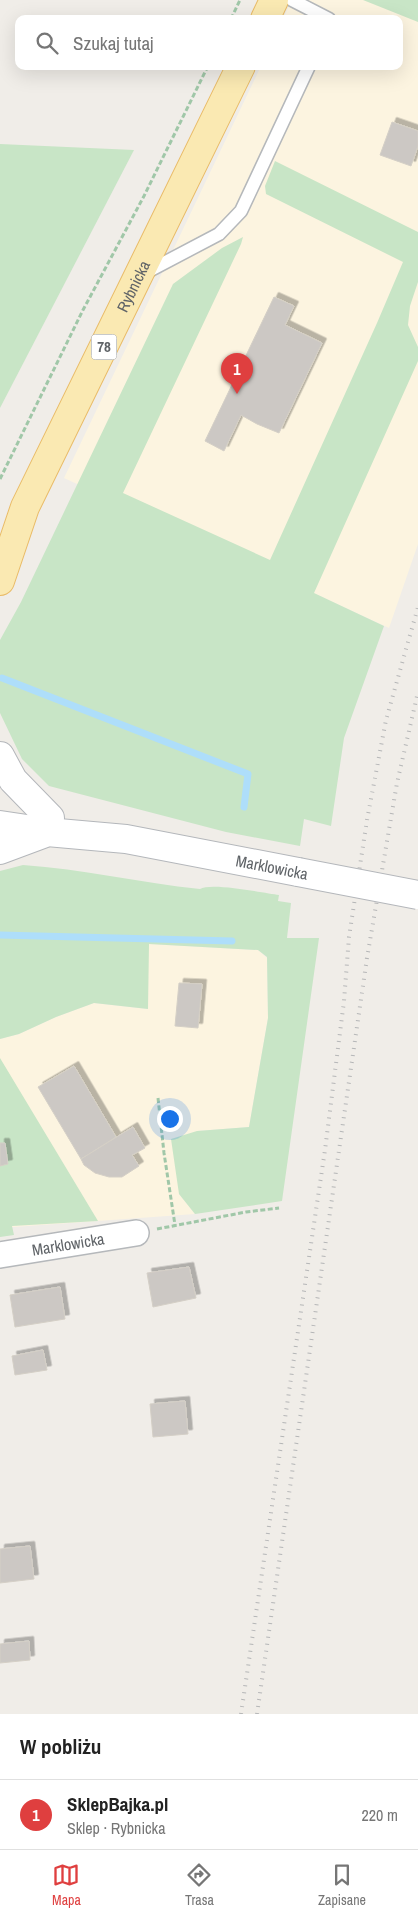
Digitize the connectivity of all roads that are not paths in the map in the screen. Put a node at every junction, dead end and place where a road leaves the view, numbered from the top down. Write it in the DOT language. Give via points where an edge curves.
graph roads {
  1 [pos="274,0"];
  2 [pos="292,0"];
  3 [pos="267,15"];
  4 [pos="320,15"];
  5 [pos="240,70"];
  6 [pos="307,70"];
  7 [pos="139,276"];
  8 [pos="25,508"];
  9 [pos="0,542"];
  10 [pos="0,581"];
  11 [pos="0,756"];
  12 [pos="0,806"];
  13 [pos="0,825"];
  14 [pos="49,825"];
  15 [pos="0,850"];
  16 [pos="418,895"];
  17 [pos="136,1233"];
  18 [pos="0,1255"];
  1 -- 3 [label="main road"];
  2 -- 4 [label="lane"];
  5 -- 7 [label="main road, Rybnicka / 78"];
  6 -- 7 [label="lane" via="241,210 219,234"];
  7 -- 8 [label="main road, Rybnicka / 78"];
  8 -- 9 [label="main road, Rybnicka / 78"];
  8 -- 10 [label="main road, Rybnicka / 78"];
  11 -- 14 [label="main road" via="13,780"];
  12 -- 14 [label="main road, Marklowicka"];
  13 -- 14 [label="main road, Marklowicka"];
  14 -- 15 [label="main road"];
  14 -- 16 [label="main road, Marklowicka, bridge"];
  17 -- 18 [label="street, Marklowicka"];
}
